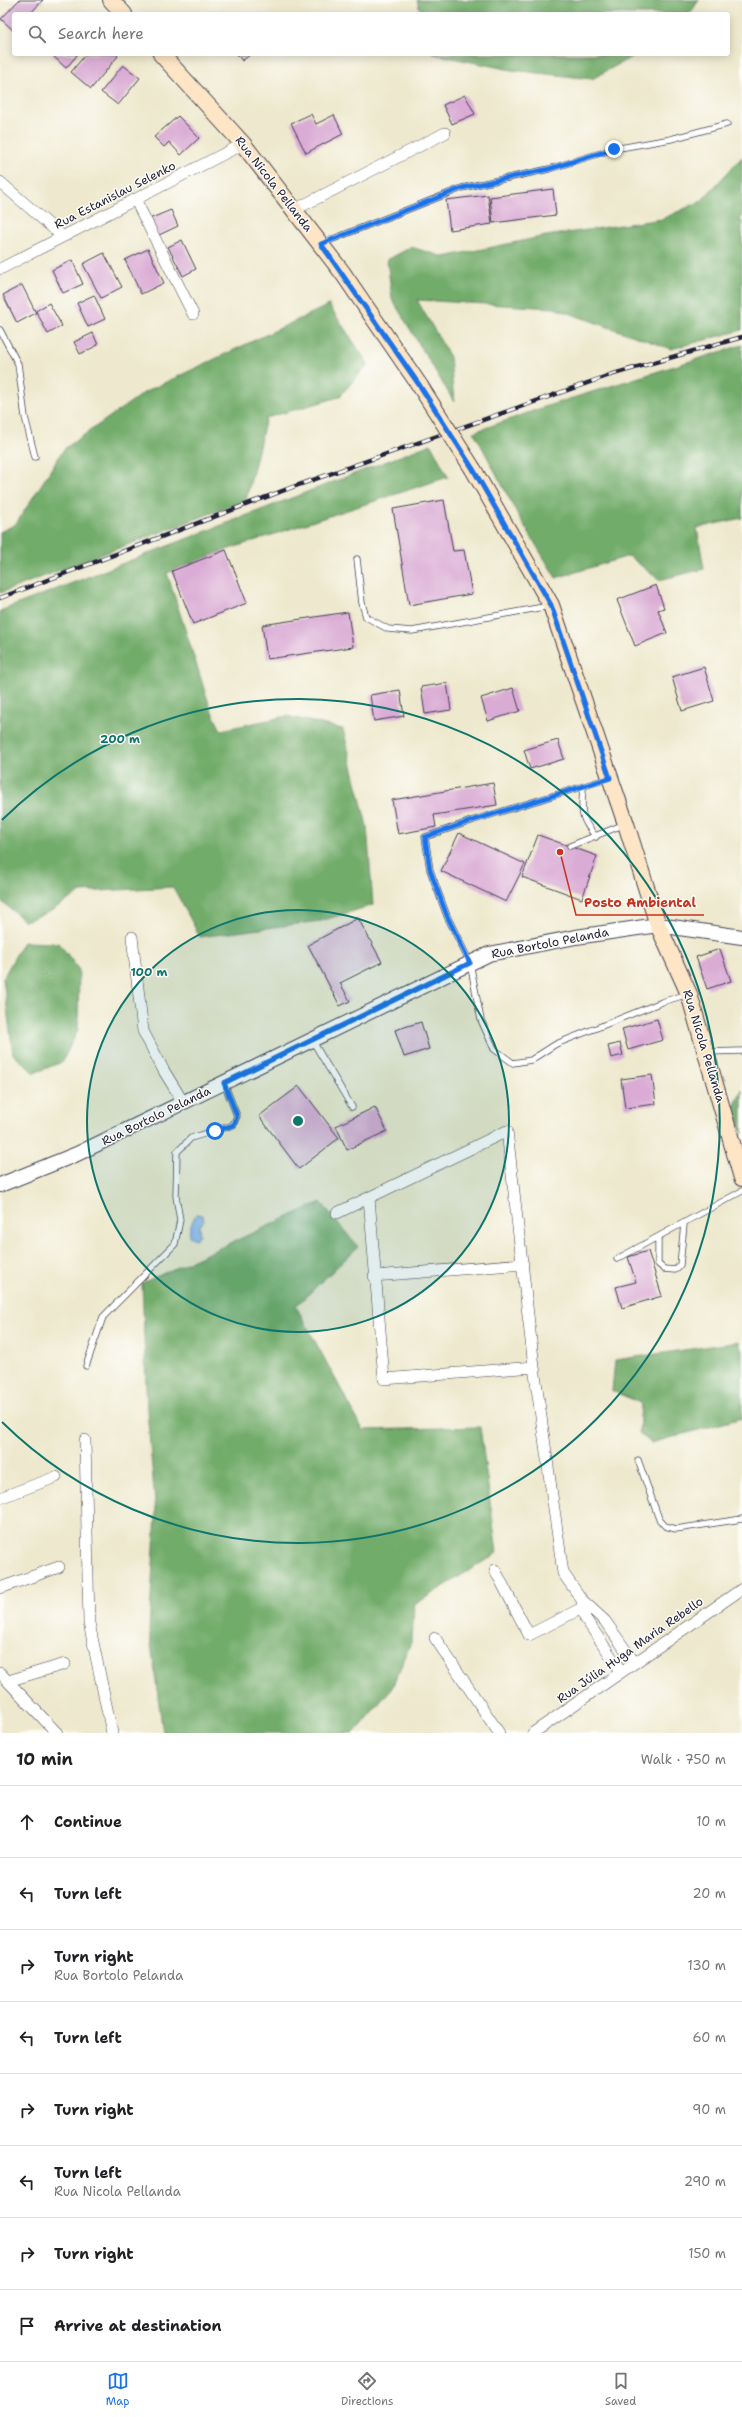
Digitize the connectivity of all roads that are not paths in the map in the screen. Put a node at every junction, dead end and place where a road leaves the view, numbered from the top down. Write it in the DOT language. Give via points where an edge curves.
graph roads {
  1 [pos="111,0"];
  2 [pos="122,12"];
  3 [pos="162,56"];
  4 [pos="727,124"];
  5 [pos="445,134"];
  6 [pos="243,144"];
  7 [pos="0,182"];
  8 [pos="135,199"];
  9 [pos="294,210"];
  10 [pos="62,236"];
  11 [pos="321,244"];
  12 [pos="0,269"];
  13 [pos="193,314"];
  14 [pos="0,330"];
  15 [pos="35,457"];
  16 [pos="357,559"];
  17 [pos="551,605"];
  18 [pos="610,778"];
  19 [pos="583,788"];
  20 [pos="626,824"];
  21 [pos="596,837"];
  22 [pos="570,846"];
  23 [pos="658,924"];
  24 [pos="132,937"];
  25 [pos="742,937"];
  26 [pos="470,963"];
  27 [pos="689,994"];
  28 [pos="312,1040"];
  29 [pos="742,1051"];
  30 [pos="706,1052"];
  31 [pos="224,1083"];
  32 [pos="183,1102"];
  33 [pos="352,1107"];
  34 [pos="742,1178"];
  35 [pos="0,1185"];
  36 [pos="742,1191"];
  37 [pos="369,1198"];
  38 [pos="337,1213"];
  39 [pos="684,1224"];
  40 [pos="658,1238"];
  41 [pos="617,1259"];
  42 [pos="522,1264"];
  43 [pos="374,1276"];
  44 [pos="86,1366"];
  45 [pos="534,1367"];
  46 [pos="85,1440"];
  47 [pos="638,1460"];
  48 [pos="56,1477"];
  49 [pos="0,1498"];
  50 [pos="742,1519"];
  51 [pos="59,1567"];
  52 [pos="495,1570"];
  53 [pos="0,1588"];
  54 [pos="742,1589"];
  55 [pos="584,1604"];
  56 [pos="435,1638"];
  57 [pos="634,1662"];
  58 [pos="65,1664"];
  59 [pos="621,1672"];
  60 [pos="4,1677"];
  61 [pos="57,1733"];
  62 [pos="112,1733"];
  63 [pos="499,1733"];
  64 [pos="533,1733"];
  1 -- 2 [label="main road"];
  3 -- 6 [label="main road, Rua Nicola Pellanda"];
  4 -- 11 [label="lane" via="671,139 614,149 549,169 462,188"];
  5 -- 9 [label="street"];
  6 -- 8 [label="street, Rua Estanislau Selenko"];
  6 -- 9 [label="main road, Rua Nicola Pellanda"];
  7 -- 10 [label="street"];
  8 -- 10 [label="street, Rua Estanislau Selenko"];
  8 -- 13 [label="street"];
  9 -- 11 [label="main road, Rua Nicola Pellanda"];
  10 -- 12 [label="street, Rua Estanislau Selenko"];
  11 -- 17 [label="main road, Rua Nicola Pellanda, bridge" via="420,386 473,469"];
  14 -- 15 [label="lane" via="18,364 25,417"];
  16 -- 17 [label="lane" via="366,617 388,629 412,631"];
  17 -- 18 [label="main road, Rua Nicola Pellanda"];
  18 -- 19 [label="lane"];
  18 -- 20 [label="main road, Rua Nicola Pellanda"];
  19 -- 21 [label="lane" via="581,812 585,824"];
  19 -- 26 [label="lane" via="425,837 430,870 447,916"];
  20 -- 21 [label="lane"];
  20 -- 23 [label="main road, Rua Nicola Pellanda"];
  21 -- 22 [label="lane"];
  23 -- 25 [label="street, Rua Bortolo Pelanda"];
  23 -- 26 [label="street, Rua Bortolo Pelanda" via="576,936 489,954"];
  23 -- 27 [label="main road, Rua Nicola Pellanda"];
  24 -- 32 [label="street" via="143,1031"];
  26 -- 27 [label="lane" via="481,1020 494,1049 513,1063 531,1060 556,1044 662,1002"];
  26 -- 28 [label="street, Rua Bortolo Pelanda"];
  27 -- 30 [label="main road, Rua Nicola Pellanda"];
  28 -- 31 [label="street, Rua Bortolo Pelanda"];
  28 -- 33 [label="lane"];
  29 -- 30 [label="lane"];
  30 -- 34 [label="main road, Rua Nicola Pellanda"];
  31 -- 32 [label="street, Rua Bortolo Pelanda"];
  31 -- 44 [label="lane" via="237,1116 234,1125 191,1138 176,1152 176,1196 180,1220 175,1244 103,1317"];
  32 -- 35 [label="street, Rua Bortolo Pelanda" via="77,1154"];
  36 -- 39 [label="lane"];
  37 -- 38 [label="street"];
  37 -- 42 [label="street" via="507,1131"];
  37 -- 43 [label="street"];
  39 -- 40 [label="lane"];
  39 -- 40 [label="lane" via="680,1265 675,1270 664,1270 658,1264"];
  40 -- 41 [label="lane"];
  42 -- 43 [label="street"];
  42 -- 45 [label="street"];
  43 -- 45 [label="street" via="384,1379"];
  45 -- 55 [label="street" via="563,1573"];
  46 -- 62 [label="street" via="89,1623"];
  47 -- 50 [label="lane" via="659,1519 665,1526 676,1529"];
  48 -- 49 [label="street"];
  51 -- 53 [label="street"];
  52 -- 55 [label="street" via="529,1635"];
  54 -- 57 [label="street, Rua Júlia Huga Maria Rebello"];
  55 -- 57 [label="street" via="605,1621"];
  55 -- 59 [label="street" via="589,1625"];
  56 -- 63 [label="street"];
  57 -- 59 [label="street, Rua Júlia Huga Maria Rebello"];
  58 -- 60 [label="street"];
  59 -- 64 [label="street, Rua Júlia Huga Maria Rebello"];
  60 -- 61 [label="street"];
}
